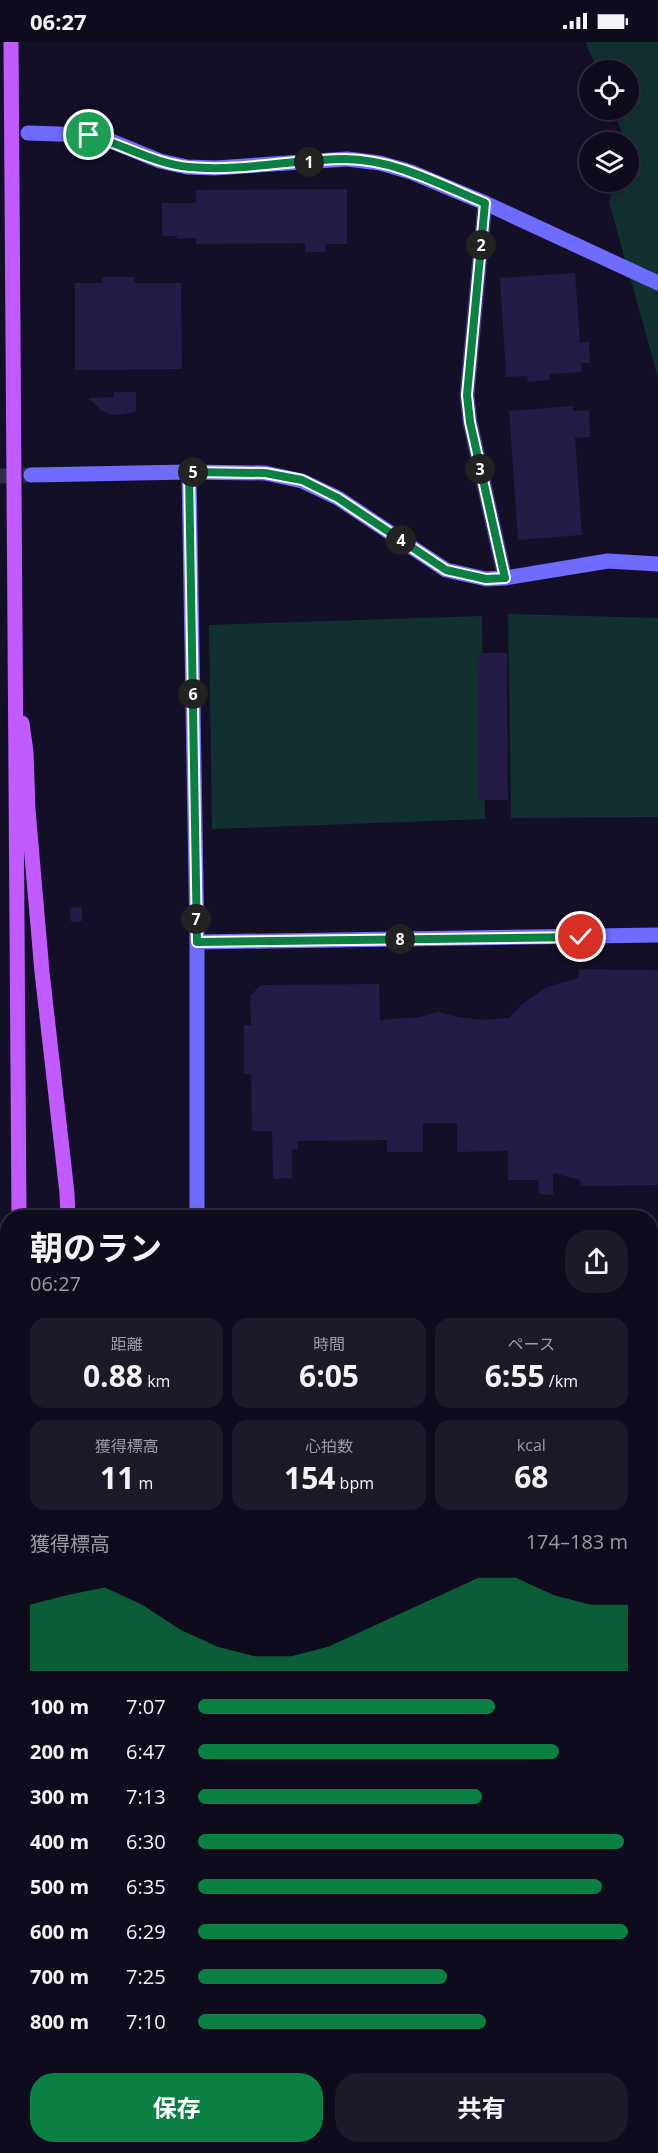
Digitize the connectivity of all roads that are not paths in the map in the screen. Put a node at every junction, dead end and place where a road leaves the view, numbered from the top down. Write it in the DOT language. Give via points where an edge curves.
graph roads {
  1 [pos="11,42"];
  2 [pos="28,134"];
  3 [pos="485,203"];
  4 [pos="658,283"];
  5 [pos="189,472"];
  6 [pos="31,475"];
  7 [pos="658,564"];
  8 [pos="505,578"];
  9 [pos="14,663"];
  10 [pos="658,935"];
  11 [pos="197,942"];
  12 [pos="19,1210"];
  13 [pos="68,1210"];
  14 [pos="196,1210"];
  1 -- 9 [label="main road"];
  2 -- 3 [label="street" via="89,135 188,167 346,159 380,163"];
  3 -- 4 [label="street"];
  3 -- 8 [label="street" via="467,395"];
  5 -- 6 [label="street"];
  5 -- 8 [label="street" via="265,473 302,480 338,498 446,570 486,579"];
  5 -- 11 [label="street"];
  7 -- 8 [label="street" via="608,561"];
  9 -- 12 [label="main road"];
  9 -- 13 [label="main road" via="26,752 42,972"];
  10 -- 11 [label="street"];
  11 -- 14 [label="street"];
}
